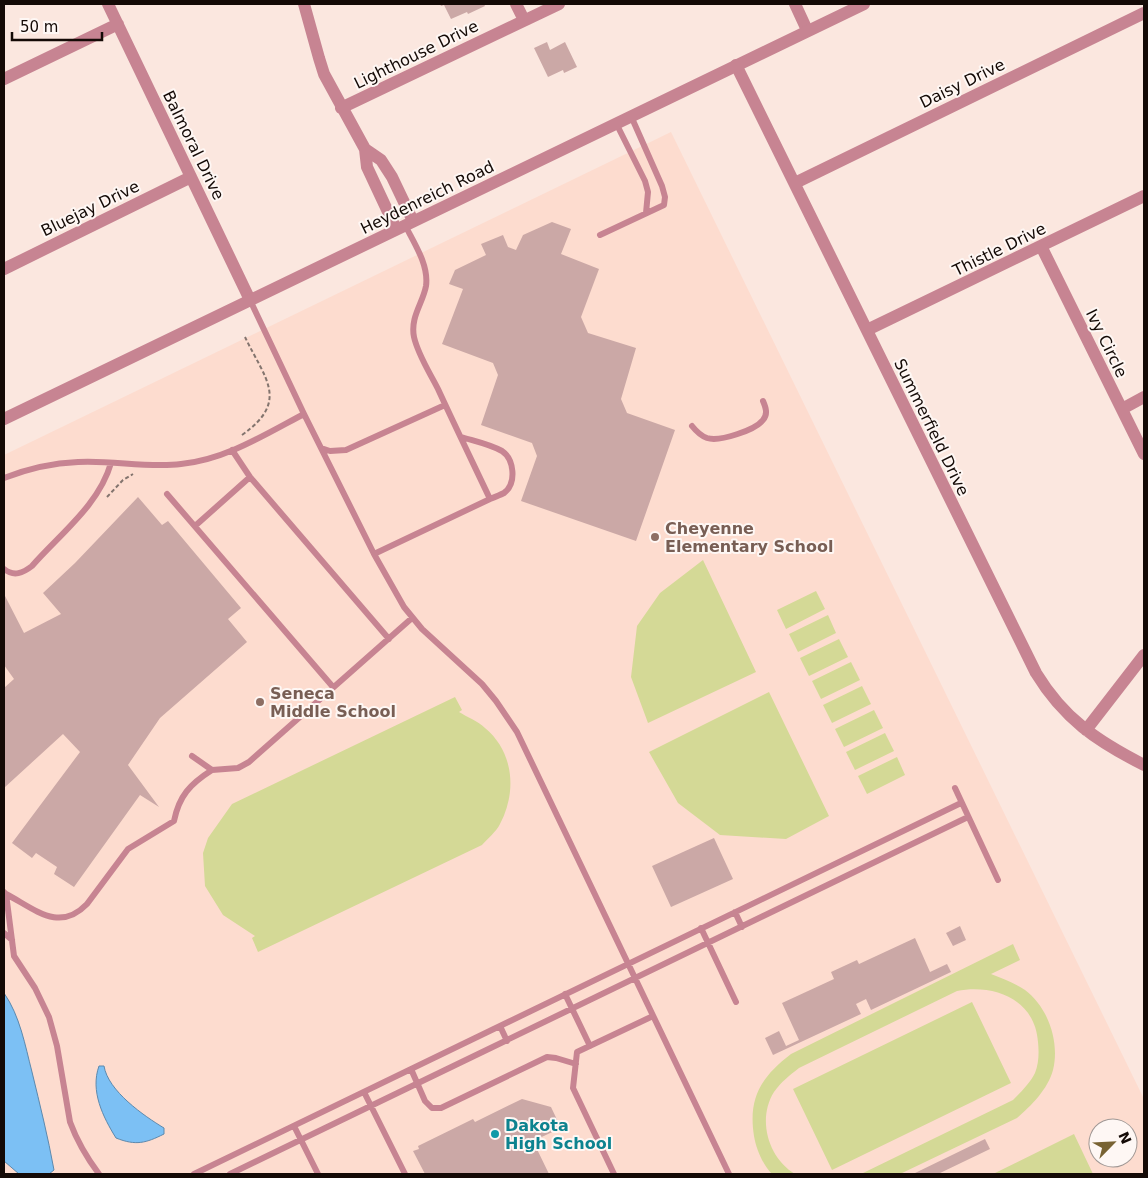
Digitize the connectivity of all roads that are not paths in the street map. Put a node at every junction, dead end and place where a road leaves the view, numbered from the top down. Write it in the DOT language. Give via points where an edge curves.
graph roads {
  1 [pos="108,4"];
  2 [pos="304,4"];
  3 [pos="516,4"];
  4 [pos="559,4"];
  5 [pos="795,4"];
  6 [pos="864,4"];
  7 [pos="1144,13"];
  8 [pos="524,20"];
  9 [pos="118,24"];
  10 [pos="808,30"];
  11 [pos="736,65"];
  12 [pos="4,79"];
  13 [pos="341,108"];
  14 [pos="631,116"];
  15 [pos="616,123"];
  16 [pos="364,149"];
  17 [pos="192,177"];
  18 [pos="794,183"];
  19 [pos="1144,196"];
  20 [pos="646,213"];
  21 [pos="405,225"];
  22 [pos="600,235"];
  23 [pos="1041,246"];
  24 [pos="4,269"];
  25 [pos="250,300"];
  26 [pos="867,330"];
  27 [pos="1144,398"];
  28 [pos="764,401"];
  29 [pos="445,405"];
  30 [pos="1122,409"];
  31 [pos="304,414"];
  32 [pos="4,419"];
  33 [pos="692,426"];
  34 [pos="460,437"];
  35 [pos="321,448"];
  36 [pos="232,450"];
  37 [pos="1144,454"];
  38 [pos="111,463"];
  39 [pos="4,478"];
  40 [pos="250,478"];
  41 [pos="167,494"];
  42 [pos="490,500"];
  43 [pos="195,526"];
  44 [pos="374,554"];
  45 [pos="4,569"];
  46 [pos="412,618"];
  47 [pos="389,639"];
  48 [pos="1144,655"];
  49 [pos="334,687"];
  50 [pos="1086,730"];
  51 [pos="192,756"];
  52 [pos="1144,765"];
  53 [pos="212,770"];
  54 [pos="955,788"];
  55 [pos="962,803"];
  56 [pos="968,817"];
  57 [pos="998,880"];
  58 [pos="5,893"];
  59 [pos="735,912"];
  60 [pos="742,927"];
  61 [pos="701,928"];
  62 [pos="4,933"];
  63 [pos="12,940"];
  64 [pos="708,944"];
  65 [pos="628,963"];
  66 [pos="635,978"];
  67 [pos="565,994"];
  68 [pos="736,1002"];
  69 [pos="572,1010"];
  70 [pos="654,1016"];
  71 [pos="500,1026"];
  72 [pos="507,1041"];
  73 [pos="590,1046"];
  74 [pos="576,1064"];
  75 [pos="411,1069"];
  76 [pos="418,1084"];
  77 [pos="364,1092"];
  78 [pos="372,1106"];
  79 [pos="294,1126"];
  80 [pos="301,1140"];
  81 [pos="100,1174"];
  82 [pos="194,1174"];
  83 [pos="230,1174"];
  84 [pos="318,1174"];
  85 [pos="405,1174"];
  86 [pos="614,1174"];
  87 [pos="729,1174"];
  1 -- 9 [label="street, Balmoral Drive"];
  2 -- 13 [label="street" via="318,58"];
  3 -- 8 [label="street"];
  4 -- 8 [label="street, Lighthouse Drive"];
  5 -- 10 [label="street"];
  6 -- 10 [label="street, Heydenreich Road"];
  7 -- 18 [label="street, Daisy Drive"];
  8 -- 13 [label="street, Lighthouse Drive"];
  9 -- 12 [label="street"];
  9 -- 17 [label="street, Balmoral Drive"];
  10 -- 11 [label="street, Heydenreich Road"];
  11 -- 14 [label="street, Heydenreich Road"];
  11 -- 18 [label="street, Summerfield Drive"];
  13 -- 16 [label="street"];
  14 -- 15 [label="street, Heydenreich Road"];
  14 -- 20 [label="lane" via="664,197 664,205"];
  15 -- 20 [label="lane" via="645,181 648,192"];
  15 -- 21 [label="street, Heydenreich Road"];
  16 -- 21 [label="street" via="366,167"];
  16 -- 21 [label="street" via="381,160 392,177"];
  17 -- 24 [label="street, Bluejay Drive"];
  17 -- 25 [label="street, Balmoral Drive"];
  18 -- 26 [label="street, Summerfield Drive"];
  19 -- 23 [label="street, Thistle Drive"];
  20 -- 22 [label="lane"];
  21 -- 25 [label="street, Heydenreich Road"];
  21 -- 29 [label="lane" via="426,276 414,336"];
  23 -- 26 [label="street, Thistle Drive"];
  23 -- 30 [label="street, Ivy Circle"];
  25 -- 31 [label="lane"];
  25 -- 32 [label="street, Heydenreich Road"];
  26 -- 50 [label="street, Summerfield Drive" via="1029,660 1055,701"];
  27 -- 30 [label="street"];
  28 -- 33 [label="lane" via="766,413 762,422 733,436 706,438"];
  29 -- 34 [label="lane"];
  29 -- 35 [label="lane" via="346,450"];
  30 -- 37 [label="street, Ivy Circle"];
  31 -- 35 [label="lane"];
  31 -- 36 [label="lane"];
  34 -- 42 [label="lane"];
  34 -- 42 [label="lane" via="491,446 504,453 511,462 512,482 506,492"];
  35 -- 44 [label="lane"];
  36 -- 38 [label="lane" via="183,464"];
  36 -- 40 [label="lane"];
  38 -- 39 [label="lane" via="61,464"];
  38 -- 45 [label="lane" via="96,496 32,566 17,574"];
  40 -- 43 [label="lane"];
  40 -- 47 [label="lane"];
  41 -- 43 [label="lane"];
  42 -- 44 [label="lane"];
  43 -- 49 [label="lane"];
  44 -- 46 [label="lane"];
  46 -- 47 [label="lane"];
  46 -- 65 [label="lane" via="482,684 517,732"];
  47 -- 49 [label="lane"];
  48 -- 50 [label="street"];
  49 -- 53 [label="lane" via="249,762 238,768"];
  50 -- 52 [label="street, Summerfield Drive"];
  51 -- 53 [label="lane"];
  53 -- 58 [label="lane" via="199,778 181,797 174,821 128,848 79,912 59,919 49,917"];
  54 -- 55 [label="lane"];
  55 -- 56 [label="lane"];
  55 -- 59 [label="lane"];
  56 -- 57 [label="lane"];
  56 -- 60 [label="lane"];
  58 -- 63 [label="lane"];
  59 -- 60 [label="lane"];
  59 -- 61 [label="lane"];
  60 -- 64 [label="lane"];
  61 -- 64 [label="lane"];
  61 -- 65 [label="lane"];
  62 -- 63 [label="lane"];
  63 -- 81 [label="lane" via="14,956 49,1017 74,1134"];
  64 -- 66 [label="lane"];
  64 -- 68 [label="lane"];
  65 -- 66 [label="lane"];
  65 -- 67 [label="lane"];
  66 -- 69 [label="lane"];
  66 -- 70 [label="lane"];
  67 -- 69 [label="lane"];
  67 -- 71 [label="lane"];
  69 -- 72 [label="lane"];
  69 -- 73 [label="lane"];
  70 -- 73 [label="lane"];
  70 -- 87 [label="lane"];
  71 -- 72 [label="lane"];
  71 -- 75 [label="lane"];
  72 -- 76 [label="lane"];
  73 -- 74 [label="lane" via="577,1052"];
  74 -- 76 [label="lane" via="547,1058 441,1108 432,1108 425,1101"];
  74 -- 86 [label="lane" via="573,1088"];
  75 -- 76 [label="lane"];
  75 -- 77 [label="lane"];
  76 -- 78 [label="lane"];
  77 -- 78 [label="lane"];
  77 -- 79 [label="lane"];
  78 -- 80 [label="lane"];
  78 -- 85 [label="lane"];
  79 -- 80 [label="lane"];
  79 -- 82 [label="lane"];
  80 -- 83 [label="lane"];
  80 -- 84 [label="lane"];
}
